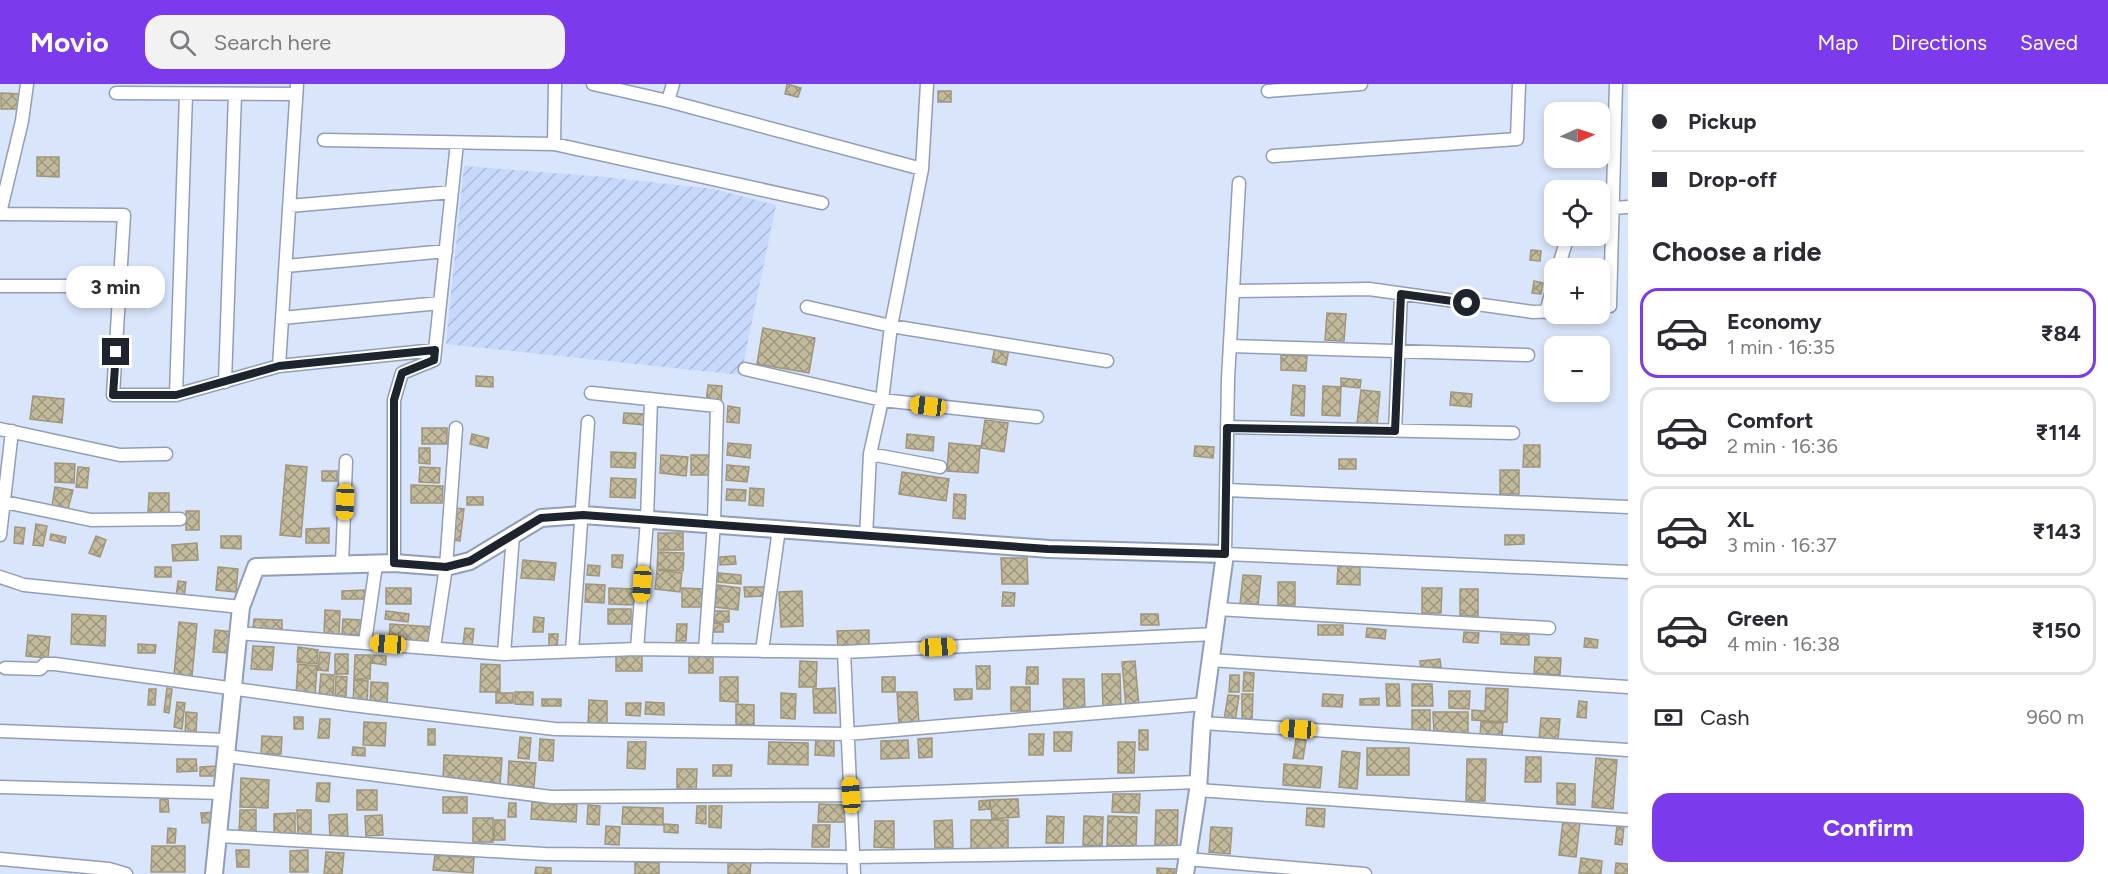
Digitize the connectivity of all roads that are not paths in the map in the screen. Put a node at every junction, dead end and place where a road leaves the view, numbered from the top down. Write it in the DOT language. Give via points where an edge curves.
graph roads {
  1 [pos="27,84"];
  2 [pos="555,84"];
  3 [pos="593,84"];
  4 [pos="673,84"];
  5 [pos="927,84"];
  6 [pos="1361,84"];
  7 [pos="1519,84"];
  8 [pos="1616,84"];
  9 [pos="620,88"];
  10 [pos="297,89"];
  11 [pos="1268,91"];
  12 [pos="116,93"];
  13 [pos="186,94"];
  14 [pos="235,94"];
  15 [pos="668,101"];
  16 [pos="324,140"];
  17 [pos="458,143"];
  18 [pos="554,144"];
  19 [pos="1273,156"];
  20 [pos="922,169"];
  21 [pos="1239,183"];
  22 [pos="452,192"];
  23 [pos="822,203"];
  24 [pos="289,206"];
  25 [pos="1628,207"];
  26 [pos="1613,208"];
  27 [pos="0,213"];
  28 [pos="446,251"];
  29 [pos="286,266"];
  30 [pos="0,286"];
  31 [pos="120,286"];
  32 [pos="1234,291"];
  33 [pos="1401,294"];
  34 [pos="440,303"];
  35 [pos="1610,306"];
  36 [pos="807,307"];
  37 [pos="1544,312"];
  38 [pos="282,318"];
  39 [pos="891,326"];
  40 [pos="1230,346"];
  41 [pos="435,350"];
  42 [pos="1398,351"];
  43 [pos="1527,356"];
  44 [pos="1107,361"];
  45 [pos="279,366"];
  46 [pos="745,369"];
  47 [pos="225,382"];
  48 [pos="591,393"];
  49 [pos="176,395"];
  50 [pos="651,399"];
  51 [pos="882,400"];
  52 [pos="1037,417"];
  53 [pos="588,422"];
  54 [pos="456,428"];
  55 [pos="1227,428"];
  56 [pos="6,430"];
  57 [pos="1395,431"];
  58 [pos="1513,433"];
  59 [pos="166,454"];
  60 [pos="870,454"];
  61 [pos="346,461"];
  62 [pos="940,467"];
  63 [pos="1227,490"];
  64 [pos="2,502"];
  65 [pos="1628,507"];
  66 [pos="583,515"];
  67 [pos="180,519"];
  68 [pos="647,520"];
  69 [pos="714,523"];
  70 [pos="779,529"];
  71 [pos="0,535"];
  72 [pos="513,535"];
  73 [pos="866,537"];
  74 [pos="1225,554"];
  75 [pos="394,563"];
  76 [pos="342,564"];
  77 [pos="376,565"];
  78 [pos="446,567"];
  79 [pos="1628,572"];
  80 [pos="0,577"];
  81 [pos="241,607"];
  82 [pos="1217,609"];
  83 [pos="1549,628"];
  84 [pos="238,633"];
  85 [pos="1214,634"];
  86 [pos="365,642"];
  87 [pos="434,647"];
  88 [pos="637,649"];
  89 [pos="705,650"];
  90 [pos="572,651"];
  91 [pos="762,651"];
  92 [pos="844,652"];
  93 [pos="504,654"];
  94 [pos="1210,660"];
  95 [pos="5,668"];
  96 [pos="1628,687"];
  97 [pos="231,688"];
  98 [pos="1204,704"];
  99 [pos="1202,723"];
  100 [pos="0,731"];
  101 [pos="847,734"];
  102 [pos="226,748"];
  103 [pos="1628,750"];
  104 [pos="1198,786"];
  105 [pos="0,787"];
  106 [pos="222,793"];
  107 [pos="851,795"];
  108 [pos="1628,820"];
  109 [pos="218,836"];
  110 [pos="853,857"];
  111 [pos="0,859"];
  112 [pos="1187,862"];
  113 [pos="126,874"];
  114 [pos="214,874"];
  115 [pos="854,874"];
  116 [pos="1365,874"];
  1 -- 27 [label="street"];
  2 -- 18 [label="street"];
  3 -- 9 [label="street"];
  4 -- 15 [label="street"];
  5 -- 20 [label="street"];
  6 -- 11 [label="street"];
  7 -- 19 [label="street" via="1517,139"];
  8 -- 26 [label="street"];
  9 -- 15 [label="street"];
  10 -- 14 [label="street"];
  10 -- 24 [label="street"];
  12 -- 13 [label="street"];
  13 -- 14 [label="street"];
  13 -- 49 [label="street"];
  14 -- 47 [label="street"];
  15 -- 20 [label="street"];
  16 -- 17 [label="street"];
  17 -- 18 [label="street"];
  17 -- 22 [label="street"];
  18 -- 23 [label="street"];
  20 -- 39 [label="street"];
  21 -- 32 [label="street"];
  22 -- 24 [label="street"];
  22 -- 28 [label="street"];
  24 -- 29 [label="street"];
  25 -- 26 [label="street"];
  26 -- 35 [label="street"];
  27 -- 31 [label="street" via="124,215"];
  28 -- 29 [label="street"];
  28 -- 34 [label="street"];
  29 -- 38 [label="street"];
  30 -- 31 [label="street"];
  31 -- 49 [label="street" via="113,395"];
  32 -- 33 [label="street" via="1369,289"];
  32 -- 40 [label="street"];
  33 -- 37 [label="street"];
  33 -- 42 [label="street"];
  34 -- 38 [label="street"];
  34 -- 41 [label="street"];
  36 -- 39 [label="street"];
  38 -- 45 [label="street"];
  39 -- 44 [label="street"];
  39 -- 51 [label="street"];
  40 -- 42 [label="street"];
  40 -- 55 [label="street"];
  41 -- 45 [label="street"];
  41 -- 75 [label="street" via="434,360 402,373 394,400"];
  42 -- 43 [label="street"];
  42 -- 57 [label="street"];
  45 -- 47 [label="street"];
  46 -- 51 [label="street"];
  47 -- 49 [label="street"];
  48 -- 50 [label="street"];
  50 -- 68 [label="street"];
  50 -- 69 [label="street" via="717,406"];
  51 -- 52 [label="street"];
  51 -- 60 [label="street"];
  53 -- 66 [label="street"];
  54 -- 78 [label="street"];
  55 -- 57 [label="street"];
  55 -- 63 [label="street"];
  56 -- 59 [label="street" via="120,455"];
  56 -- 64 [label="street"];
  57 -- 58 [label="street"];
  60 -- 62 [label="street"];
  60 -- 73 [label="street"];
  61 -- 76 [label="street"];
  63 -- 65 [label="street"];
  63 -- 74 [label="street"];
  64 -- 67 [label="street" via="91,520"];
  64 -- 71 [label="street"];
  66 -- 68 [label="street"];
  66 -- 72 [label="street" via="541,518"];
  66 -- 90 [label="street"];
  68 -- 69 [label="street"];
  68 -- 88 [label="street"];
  69 -- 70 [label="street"];
  69 -- 89 [label="street"];
  70 -- 73 [label="street"];
  70 -- 91 [label="street"];
  72 -- 78 [label="street" via="470,561"];
  72 -- 93 [label="street"];
  73 -- 74 [label="street" via="1048,549"];
  74 -- 79 [label="street"];
  74 -- 82 [label="street"];
  75 -- 77 [label="street"];
  75 -- 78 [label="street"];
  76 -- 77 [label="street"];
  76 -- 81 [label="street" via="256,567"];
  77 -- 86 [label="street"];
  78 -- 87 [label="street"];
  80 -- 81 [label="street" via="24,585"];
  81 -- 84 [label="street"];
  82 -- 83 [label="street"];
  82 -- 85 [label="street"];
  84 -- 86 [label="street"];
  84 -- 97 [label="street"];
  85 -- 92 [label="street"];
  85 -- 94 [label="street"];
  86 -- 87 [label="street"];
  87 -- 93 [label="street"];
  88 -- 89 [label="street"];
  88 -- 90 [label="street"];
  89 -- 91 [label="street"];
  90 -- 93 [label="street"];
  91 -- 92 [label="street"];
  92 -- 101 [label="street"];
  94 -- 96 [label="street"];
  94 -- 98 [label="street"];
  95 -- 97 [label="street" via="40,669 45,664 54,664"];
  97 -- 101 [label="street" via="555,729"];
  97 -- 102 [label="street"];
  98 -- 99 [label="street"];
  98 -- 101 [label="street"];
  99 -- 103 [label="street"];
  99 -- 104 [label="street"];
  100 -- 102 [label="street"];
  101 -- 107 [label="street"];
  102 -- 106 [label="street"];
  102 -- 107 [label="street" via="551,797"];
  104 -- 107 [label="street"];
  104 -- 108 [label="street"];
  104 -- 112 [label="street"];
  105 -- 106 [label="street"];
  106 -- 109 [label="street"];
  107 -- 110 [label="street"];
  109 -- 110 [label="street" via="544,854"];
  109 -- 114 [label="street"];
  110 -- 112 [label="street"];
  110 -- 115 [label="street"];
  111 -- 113 [label="street" via="109,868"];
  112 -- 116 [label="street"];
}
